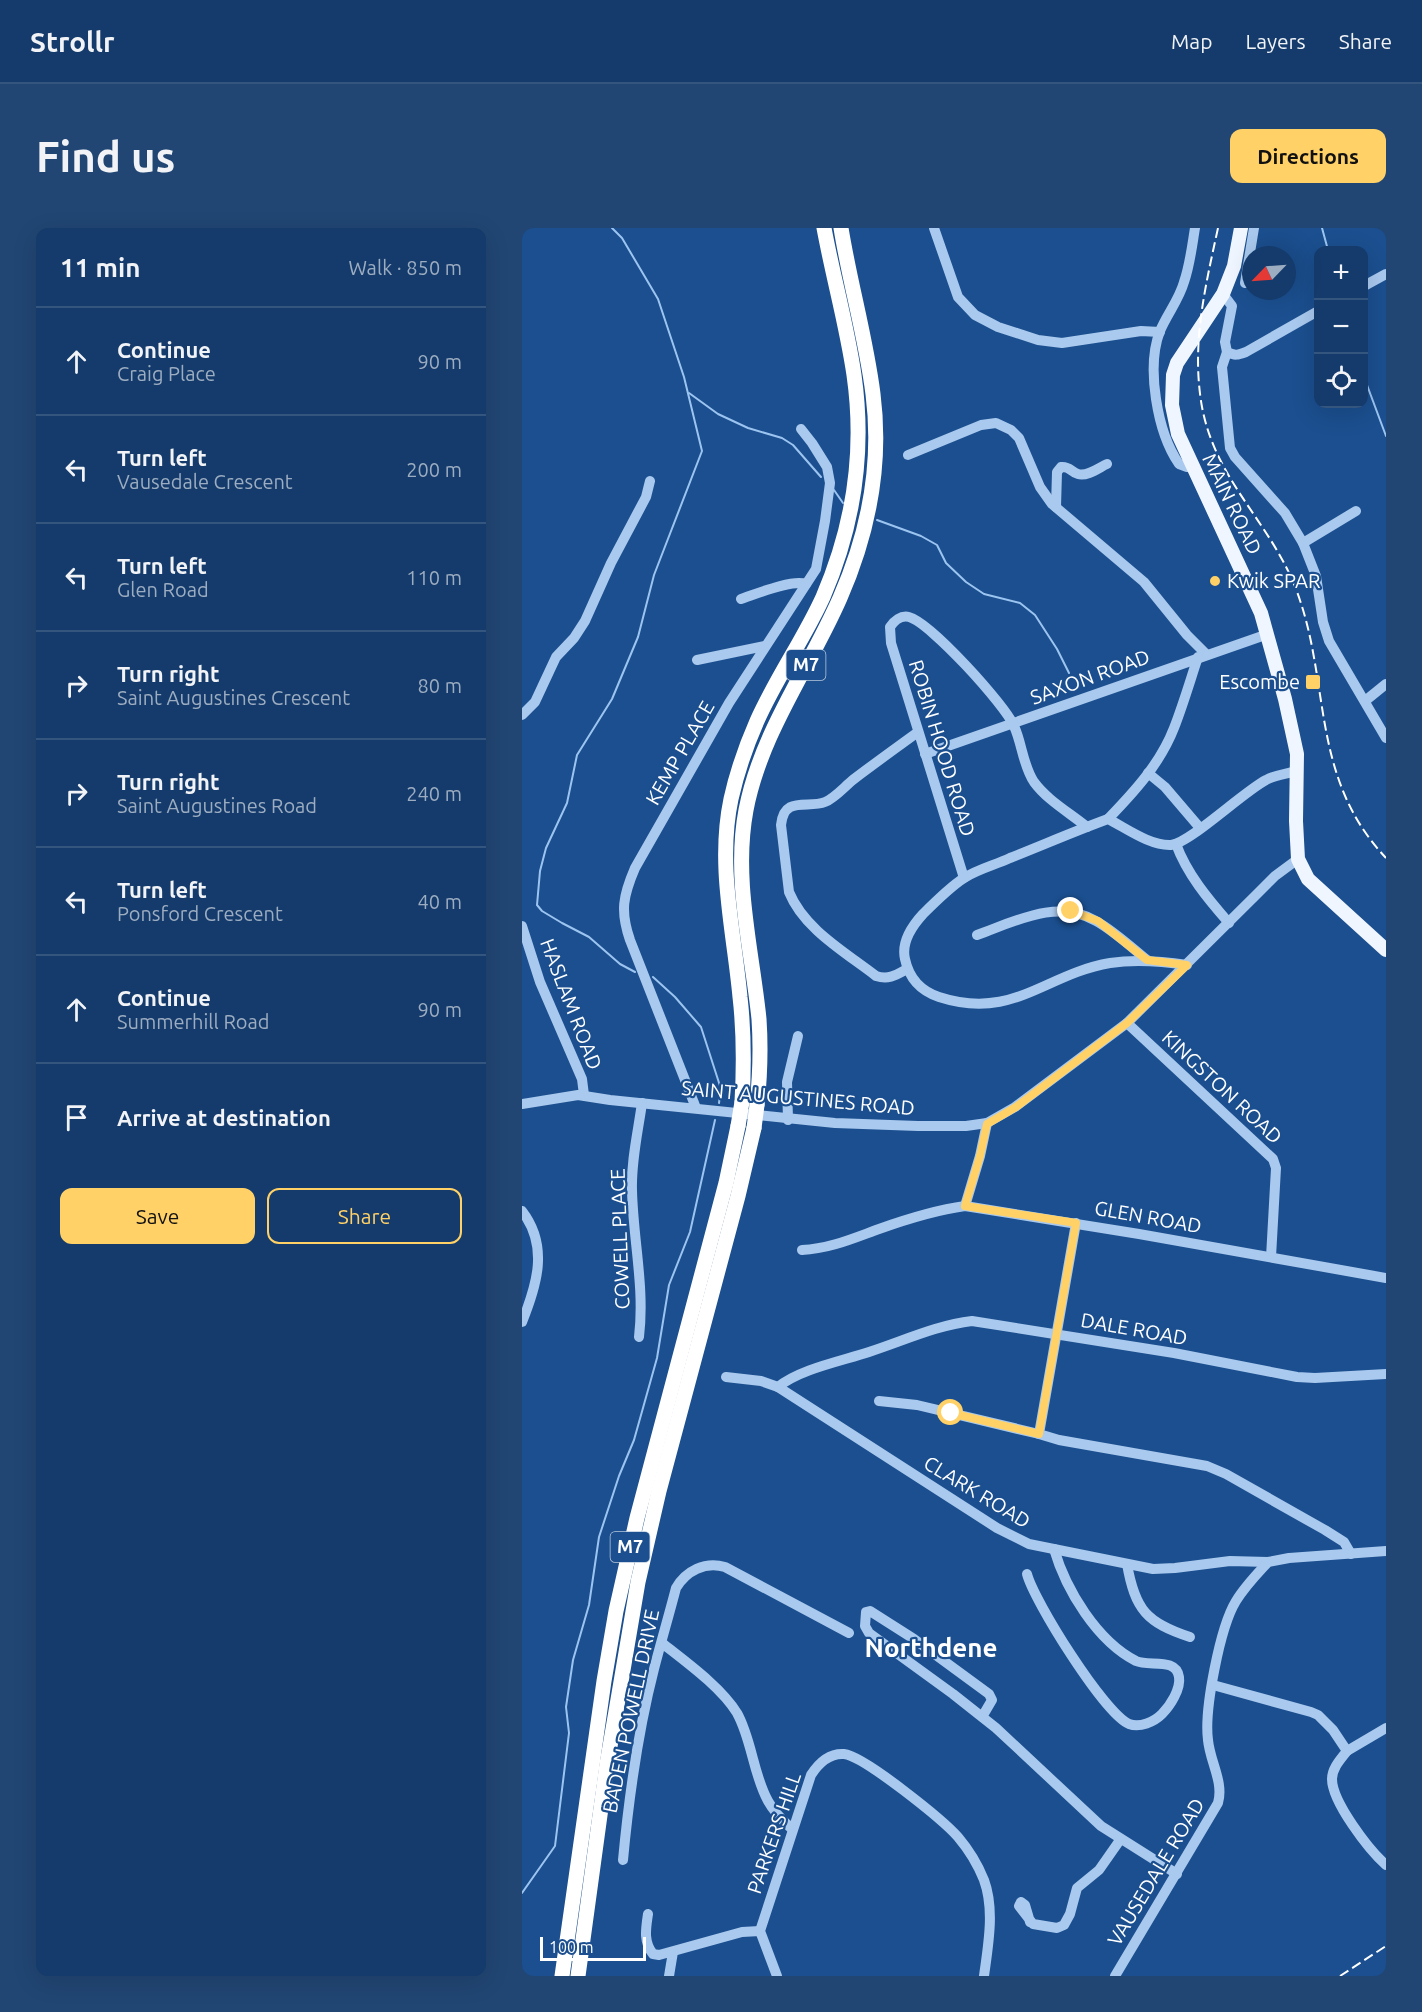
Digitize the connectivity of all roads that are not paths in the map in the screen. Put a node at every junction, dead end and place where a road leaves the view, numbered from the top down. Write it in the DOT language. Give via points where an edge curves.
graph roads {
  1 [pos="824,228"];
  2 [pos="841,228"];
  3 [pos="934,228"];
  4 [pos="1195,228"];
  5 [pos="1241,228"];
  6 [pos="1254,228"];
  7 [pos="1251,246"];
  8 [pos="1386,274"];
  9 [pos="1368,284"];
  10 [pos="1223,294"];
  11 [pos="1314,313"];
  12 [pos="1160,332"];
  13 [pos="1227,352"];
  14 [pos="801,429"];
  15 [pos="908,455"];
  16 [pos="1107,464"];
  17 [pos="1192,466"];
  18 [pos="650,481"];
  19 [pos="1056,507"];
  20 [pos="1356,511"];
  21 [pos="1303,543"];
  22 [pos="806,584"];
  23 [pos="741,599"];
  24 [pos="1268,634"];
  25 [pos="765,646"];
  26 [pos="744,650"];
  27 [pos="1202,656"];
  28 [pos="698,660"];
  29 [pos="756,661"];
  30 [pos="1386,684"];
  31 [pos="1386,693"];
  32 [pos="1366,704"];
  33 [pos="522,715"];
  34 [pos="1014,724"];
  35 [pos="918,732"];
  36 [pos="1386,738"];
  37 [pos="900,745"];
  38 [pos="923,749"];
  39 [pos="1296,771"];
  40 [pos="1148,773"];
  41 [pos="1108,819"];
  42 [pos="1087,826"];
  43 [pos="1200,828"];
  44 [pos="1176,844"];
  45 [pos="1298,859"];
  46 [pos="964,878"];
  47 [pos="1229,923"];
  48 [pos="522,926"];
  49 [pos="977,936"];
  50 [pos="1386,950"];
  51 [pos="1147,960"];
  52 [pos="1187,965"];
  53 [pos="907,969"];
  54 [pos="1127,1023"];
  55 [pos="798,1036"];
  56 [pos="584,1095"];
  57 [pos="642,1103"];
  58 [pos="522,1104"];
  59 [pos="696,1108"];
  60 [pos="788,1120"];
  61 [pos="987,1124"];
  62 [pos="965,1206"];
  63 [pos="522,1211"];
  64 [pos="1076,1223"];
  65 [pos="802,1250"];
  66 [pos="1271,1257"];
  67 [pos="1386,1278"];
  68 [pos="522,1322"];
  69 [pos="1057,1334"];
  70 [pos="639,1337"];
  71 [pos="1386,1374"];
  72 [pos="726,1377"];
  73 [pos="778,1387"];
  74 [pos="879,1401"];
  75 [pos="1039,1434"];
  76 [pos="1054,1548"];
  77 [pos="1386,1551"];
  78 [pos="1351,1554"];
  79 [pos="1268,1562"];
  80 [pos="1127,1564"];
  81 [pos="1027,1574"];
  82 [pos="849,1633"];
  83 [pos="1191,1637"];
  84 [pos="662,1643"];
  85 [pos="1213,1685"];
  86 [pos="982,1717"];
  87 [pos="1386,1728"];
  88 [pos="1347,1750"];
  89 [pos="792,1829"];
  90 [pos="1120,1839"];
  91 [pos="623,1860"];
  92 [pos="1386,1864"];
  93 [pos="1178,1874"];
  94 [pos="648,1914"];
  95 [pos="1030,1922"];
  96 [pos="760,1931"];
  97 [pos="673,1952"];
  98 [pos="562,1976"];
  99 [pos="578,1976"];
  100 [pos="669,1976"];
  101 [pos="777,1976"];
  102 [pos="984,1976"];
  103 [pos="1115,1976"];
  1 -- 98 [label="highway, M7, bridge" via="854,373 857,473 838,558 822,597 757,720 731,800 726,878 742,1017 742,1102 726,1183 616,1611"];
  2 -- 99 [label="highway, M7, bridge" via="873,395 876,436 870,502 853,568 763,750 746,810 742,873 760,1035 758,1105 638,1582 607,1764"];
  3 -- 12 [label="street" via="958,297 975,315 998,327 1062,344 1141,331"];
  4 -- 12 [label="street" via="1184,284"];
  5 -- 10 [label="main road, MAIN ROAD" via="1234,266"];
  6 -- 7 [label="street"];
  8 -- 9 [label="street"];
  10 -- 13 [label="street" via="1232,306 1225,342"];
  10 -- 17 [label="main road, MAIN ROAD" via="1173,375 1174,419"];
  11 -- 13 [label="street" via="1246,352"];
  12 -- 17 [label="street" via="1154,360 1158,409 1176,459 1182,466"];
  13 -- 21 [label="street" via="1222,381 1230,448 1285,513"];
  14 -- 22 [label="street, KEMP PLACE" via="827,467 830,483 820,555"];
  15 -- 19 [label="street" via="970,429 996,423 1019,438 1041,487"];
  16 -- 19 [label="street" via="1083,474 1060,467"];
  17 -- 24 [label="main road, MAIN ROAD" via="1249,583"];
  18 -- 33 [label="street" via="646,497 585,621 556,657 535,702"];
  19 -- 27 [label="street" via="1144,582"];
  20 -- 21 [label="street"];
  21 -- 32 [label="street" via="1316,576 1329,641"];
  22 -- 23 [label="street"];
  22 -- 25 [label="street, KEMP PLACE"];
  24 -- 27 [label="street, SAXON ROAD"];
  24 -- 39 [label="main road, MAIN ROAD" via="1294,739"];
  25 -- 26 [label="street"];
  25 -- 29 [label="street, KEMP PLACE"];
  26 -- 28 [label="street"];
  26 -- 29 [label="street"];
  27 -- 34 [label="street, SAXON ROAD"];
  27 -- 40 [label="street" via="1174,729"];
  29 -- 59 [label="street, KEMP PLACE" via="635,868 623,906 624,924"];
  30 -- 32 [label="street"];
  31 -- 32 [label="street"];
  32 -- 36 [label="street"];
  34 -- 35 [label="street, ROBIN HOOD ROAD" via="955,653 909,617 899,619 891,627 891,643"];
  34 -- 38 [label="street, SAXON ROAD"];
  34 -- 42 [label="street" via="1036,784"];
  35 -- 37 [label="street"];
  35 -- 38 [label="street, ROBIN HOOD ROAD"];
  37 -- 38 [label="street, SAXON ROAD"];
  37 -- 53 [label="street" via="828,801 789,808 782,825 789,892 808,922 876,976 890,978"];
  38 -- 46 [label="street, ROBIN HOOD ROAD"];
  39 -- 43 [label="street" via="1267,779"];
  39 -- 45 [label="main road, MAIN ROAD"];
  40 -- 41 [label="street"];
  40 -- 43 [label="street"];
  41 -- 42 [label="street"];
  41 -- 44 [label="street" via="1153,842"];
  42 -- 46 [label="street"];
  43 -- 44 [label="street"];
  44 -- 47 [label="street" via="1193,876"];
  45 -- 47 [label="street, SAINT AUGUSTINES ROAD" via="1275,876"];
  45 -- 50 [label="main road, MAIN ROAD" via="1308,879"];
  46 -- 53 [label="street" via="914,923 905,943"];
  47 -- 52 [label="street, SAINT AUGUSTINES ROAD"];
  48 -- 56 [label="street, HASLAM ROAD" via="540,982 582,1079"];
  49 -- 51 [label="street" via="1050,911 1071,911 1098,921"];
  51 -- 52 [label="street"];
  51 -- 53 [label="street" via="1108,963 1028,995 986,1003 931,994"];
  52 -- 54 [label="street, SAINT AUGUSTINES ROAD"];
  54 -- 61 [label="street, SAINT AUGUSTINES ROAD" via="1016,1107"];
  54 -- 66 [label="street, KINGSTON ROAD" via="1273,1159 1276,1168"];
  55 -- 60 [label="street" via="787,1082"];
  56 -- 57 [label="street, SAINT AUGUSTINES ROAD"];
  56 -- 58 [label="street, SAINT AUGUSTINES ROAD"];
  57 -- 59 [label="street, SAINT AUGUSTINES ROAD"];
  57 -- 70 [label="street, COWELL PLACE" via="632,1190 641,1308"];
  59 -- 60 [label="street, SAINT AUGUSTINES ROAD"];
  60 -- 61 [label="street, SAINT AUGUSTINES ROAD" via="918,1126"];
  61 -- 62 [label="street"];
  62 -- 64 [label="street, GLEN ROAD"];
  62 -- 65 [label="street, GLEN ROAD" via="947,1208 831,1246"];
  63 -- 68 [label="street" via="533,1228 539,1256 534,1290"];
  64 -- 66 [label="street, GLEN ROAD"];
  64 -- 69 [label="street"];
  66 -- 67 [label="street, GLEN ROAD"];
  69 -- 71 [label="street, DALE ROAD" via="1297,1377"];
  69 -- 73 [label="street, DALE ROAD" via="962,1322 812,1371"];
  69 -- 75 [label="street"];
  72 -- 73 [label="street, CLARK ROAD"];
  73 -- 76 [label="street, CLARK ROAD" via="1010,1536"];
  74 -- 75 [label="street" via="917,1405"];
  75 -- 78 [label="street" via="1207,1466 1325,1530 1344,1542"];
  76 -- 80 [label="street, CLARK ROAD"];
  76 -- 81 [label="street" via="1085,1612 1106,1639 1139,1662 1165,1664 1177,1671 1177,1689 1163,1713 1136,1726 1113,1710 1046,1616"];
  77 -- 78 [label="street"];
  78 -- 79 [label="street"];
  79 -- 80 [label="street, CLARK ROAD" via="1230,1561 1165,1569"];
  79 -- 85 [label="street, VAUSEDALE ROAD" via="1249,1582 1230,1612"];
  80 -- 83 [label="street" via="1135,1595 1148,1616 1169,1631"];
  82 -- 84 [label="street, BADEN POWELL DRIVE" via="740,1573 711,1565 693,1570 680,1580"];
  84 -- 89 [label="street" via="736,1711 767,1800"];
  84 -- 91 [label="street, BADEN POWELL DRIVE" via="630,1791"];
  85 -- 88 [label="street" via="1318,1715"];
  85 -- 93 [label="street, VAUSEDALE ROAD" via="1207,1716 1208,1743 1221,1794"];
  86 -- 86 [label="street" via="992,1700 989,1694 906,1634 866,1612 869,1633"];
  86 -- 90 [label="street" via="1079,1807"];
  87 -- 88 [label="street"];
  88 -- 92 [label="street" via="1334,1770 1334,1788 1363,1841"];
  89 -- 96 [label="street, PARKERS HILL"];
  89 -- 102 [label="street, PARKERS HILL" via="811,1775 823,1761 837,1754 854,1757 936,1815 969,1851 988,1892"];
  90 -- 93 [label="street"];
  90 -- 95 [label="street" via="1099,1870 1077,1888 1064,1925 1051,1928"];
  93 -- 103 [label="street, VAUSEDALE ROAD"];
  94 -- 97 [label="street" via="646,1940 650,1951 659,1955"];
  96 -- 97 [label="street" via="742,1932"];
  96 -- 101 [label="street"];
  97 -- 100 [label="street"];
}
